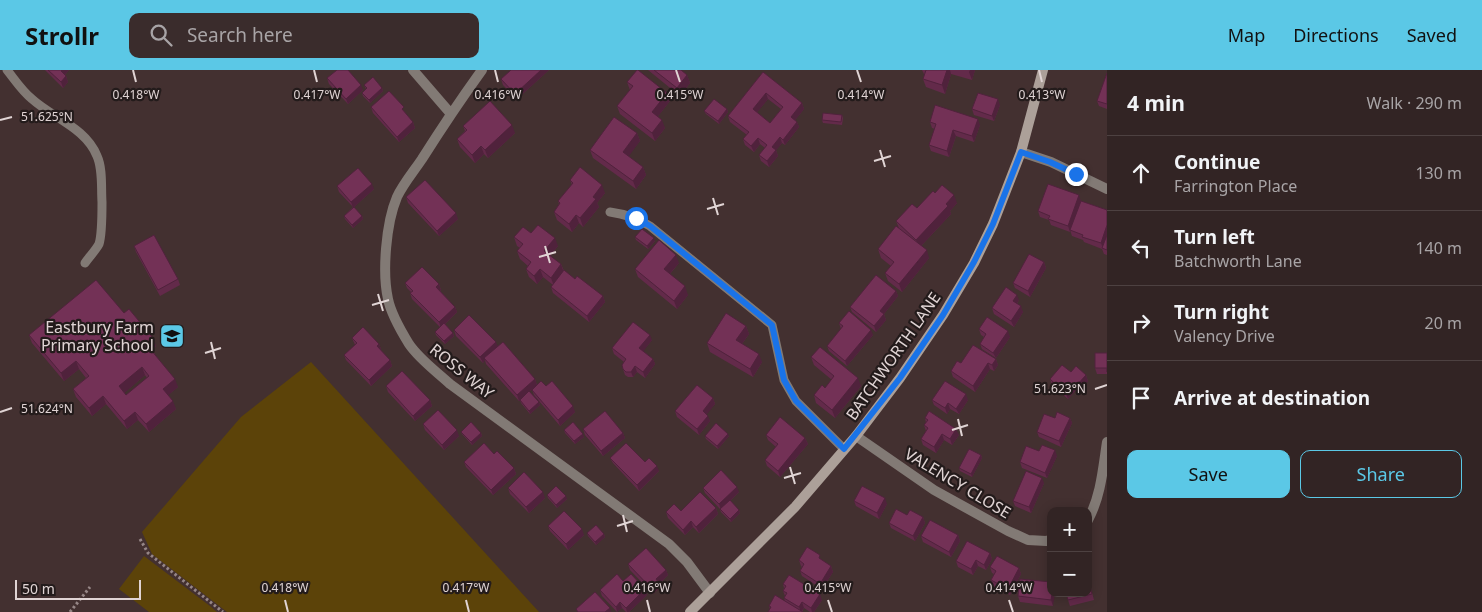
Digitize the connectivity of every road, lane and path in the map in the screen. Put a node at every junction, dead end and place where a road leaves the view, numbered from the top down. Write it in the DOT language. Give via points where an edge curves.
graph roads {
  1 [pos="7,70"];
  2 [pos="413,70"];
  3 [pos="482,70"];
  4 [pos="1043,70"];
  5 [pos="451,114"];
  6 [pos="1021,152"];
  7 [pos="1107,189"];
  8 [pos="610,212"];
  9 [pos="85,262"];
  10 [pos="856,436"];
  11 [pos="1107,442"];
  12 [pos="844,449"];
  13 [pos="1092,513"];
  14 [pos="140,539"];
  15 [pos="1047,541"];
  16 [pos="90,587"];
  17 [pos="710,593"];
  18 [pos="70,612"];
  19 [pos="223,612"];
  20 [pos="690,612"];
  1 -- 9 [label="lane" via="31,99 84,137 98,158 102,214 99,243"];
  2 -- 5 [label="street"];
  3 -- 5 [label="street, ROSS WAY"];
  4 -- 6 [label="street, BATCHWORTH LANE"];
  5 -- 17 [label="street, ROSS WAY" via="398,196 392,212 386,286 400,327 419,356 450,384 668,544 687,562"];
  6 -- 7 [label="street"];
  6 -- 10 [label="street, BATCHWORTH LANE" via="993,224 974,262 927,339"];
  8 -- 12 [label="lane" via="630,216 650,226 772,325 784,380 796,401"];
  10 -- 12 [label="street, BATCHWORTH LANE"];
  10 -- 15 [label="street, VALENCY CLOSE" via="934,490 1008,531 1028,540"];
  11 -- 13 [label="street" via="1099,495"];
  12 -- 17 [label="street, BATCHWORTH LANE" via="795,507"];
  14 -- 19 [label="path" via="148,553"];
  16 -- 18 [label="path"];
  17 -- 20 [label="street, BATCHWORTH LANE"];
}
